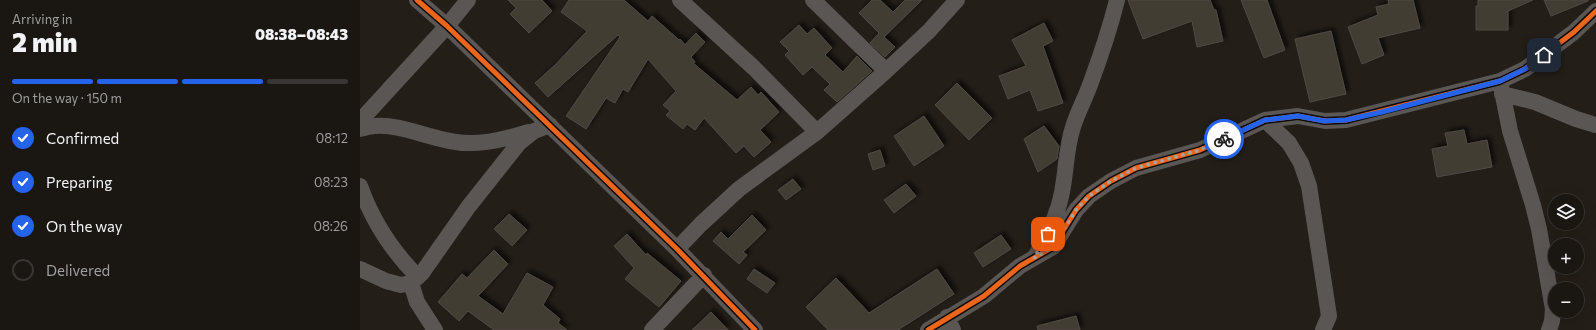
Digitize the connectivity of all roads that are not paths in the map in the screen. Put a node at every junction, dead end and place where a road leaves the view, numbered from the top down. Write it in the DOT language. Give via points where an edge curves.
graph roads {
  1 [pos="417,0"];
  2 [pos="468,0"];
  3 [pos="680,0"];
  4 [pos="813,0"];
  5 [pos="957,0"];
  6 [pos="1117,0"];
  7 [pos="1596,11"];
  8 [pos="447,26"];
  9 [pos="886,71"];
  10 [pos="1501,88"];
  11 [pos="1265,120"];
  12 [pos="360,122"];
  13 [pos="550,125"];
  14 [pos="1596,125"];
  15 [pos="360,129"];
  16 [pos="534,131"];
  17 [pos="817,132"];
  18 [pos="360,186"];
  19 [pos="677,249"];
  20 [pos="1034,258"];
  21 [pos="360,269"];
  22 [pos="704,275"];
  23 [pos="414,280"];
  24 [pos="950,324"];
  25 [pos="435,330"];
  26 [pos="652,330"];
  27 [pos="755,330"];
  28 [pos="928,330"];
  29 [pos="1323,330"];
  30 [pos="1549,330"];
  1 -- 8 [label="street"];
  2 -- 8 [label="street"];
  3 -- 17 [label="street" via="754,68"];
  4 -- 9 [label="street"];
  5 -- 9 [label="street" via="929,31"];
  6 -- 20 [label="street" via="1111,24 1066,150 1059,207 1048,234"];
  7 -- 10 [label="street" via="1574,32"];
  8 -- 12 [label="street"];
  8 -- 13 [label="street"];
  9 -- 17 [label="street"];
  10 -- 11 [label="street" via="1346,120 1324,121 1298,116"];
  10 -- 14 [label="street"];
  10 -- 30 [label="street" via="1515,151 1533,204 1538,229 1553,309"];
  11 -- 20 [label="street" via="1200,150 1136,168 1111,181 1089,196 1076,210 1053,247"];
  11 -- 29 [label="street" via="1290,143 1309,186 1329,316"];
  13 -- 16 [label="street"];
  13 -- 19 [label="street"];
  15 -- 16 [label="street" via="375,126 396,128 456,143 491,142"];
  16 -- 23 [label="street" via="519,143 500,166 422,273"];
  17 -- 19 [label="street" via="739,189"];
  18 -- 23 [label="street" via="375,218"];
  19 -- 22 [label="street"];
  20 -- 24 [label="street" via="1020,266"];
  21 -- 23 [label="street" via="401,285"];
  22 -- 26 [label="street"];
  22 -- 27 [label="street"];
  23 -- 25 [label="street" via="417,302"];
  24 -- 28 [label="street"];
}
